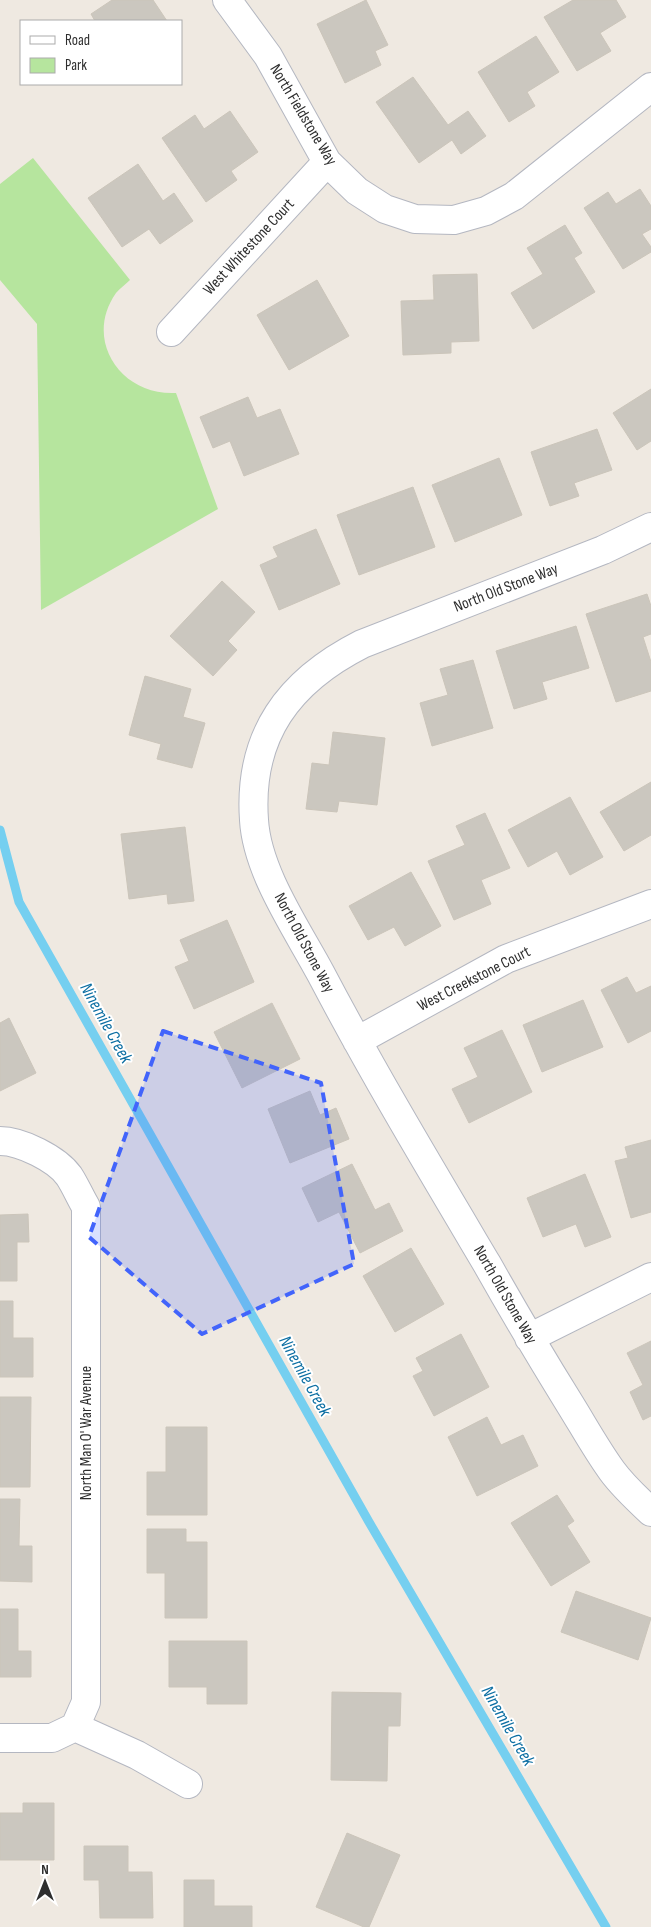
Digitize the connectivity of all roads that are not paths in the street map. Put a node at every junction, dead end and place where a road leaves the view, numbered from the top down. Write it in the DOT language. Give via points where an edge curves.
graph roads {
  1 [pos="227,0"];
  2 [pos="651,87"];
  3 [pos="327,162"];
  4 [pos="171,332"];
  5 [pos="651,527"];
  6 [pos="651,904"];
  7 [pos="356,1042"];
  8 [pos="0,1141"];
  9 [pos="651,1277"];
  10 [pos="529,1338"];
  11 [pos="651,1512"];
  12 [pos="76,1727"];
  13 [pos="0,1738"];
  14 [pos="188,1784"];
  1 -- 3 [label="street, North Fieldstone Way" via="268,56"];
  2 -- 3 [label="street, North Fieldstone Way" via="514,196 486,211 454,220 416,219 385,209 357,191"];
  3 -- 4 [label="street, West Whitestone Court"];
  5 -- 7 [label="street, North Old Stone Way" via="603,550 362,644 334,658 309,677 286,702 270,728 259,759 253,791 260,854"];
  6 -- 7 [label="street, West Creekstone Court" via="506,959"];
  7 -- 10 [label="street, North Old Stone Way"];
  8 -- 12 [label="street, North Man O' War Avenue" via="42,1154 68,1174 86,1207 86,1702"];
  9 -- 10 [label="street"];
  10 -- 11 [label="street, North Old Stone Way" via="613,1472"];
  12 -- 13 [label="street" via="52,1738"];
  12 -- 14 [label="street" via="137,1755"];
}
